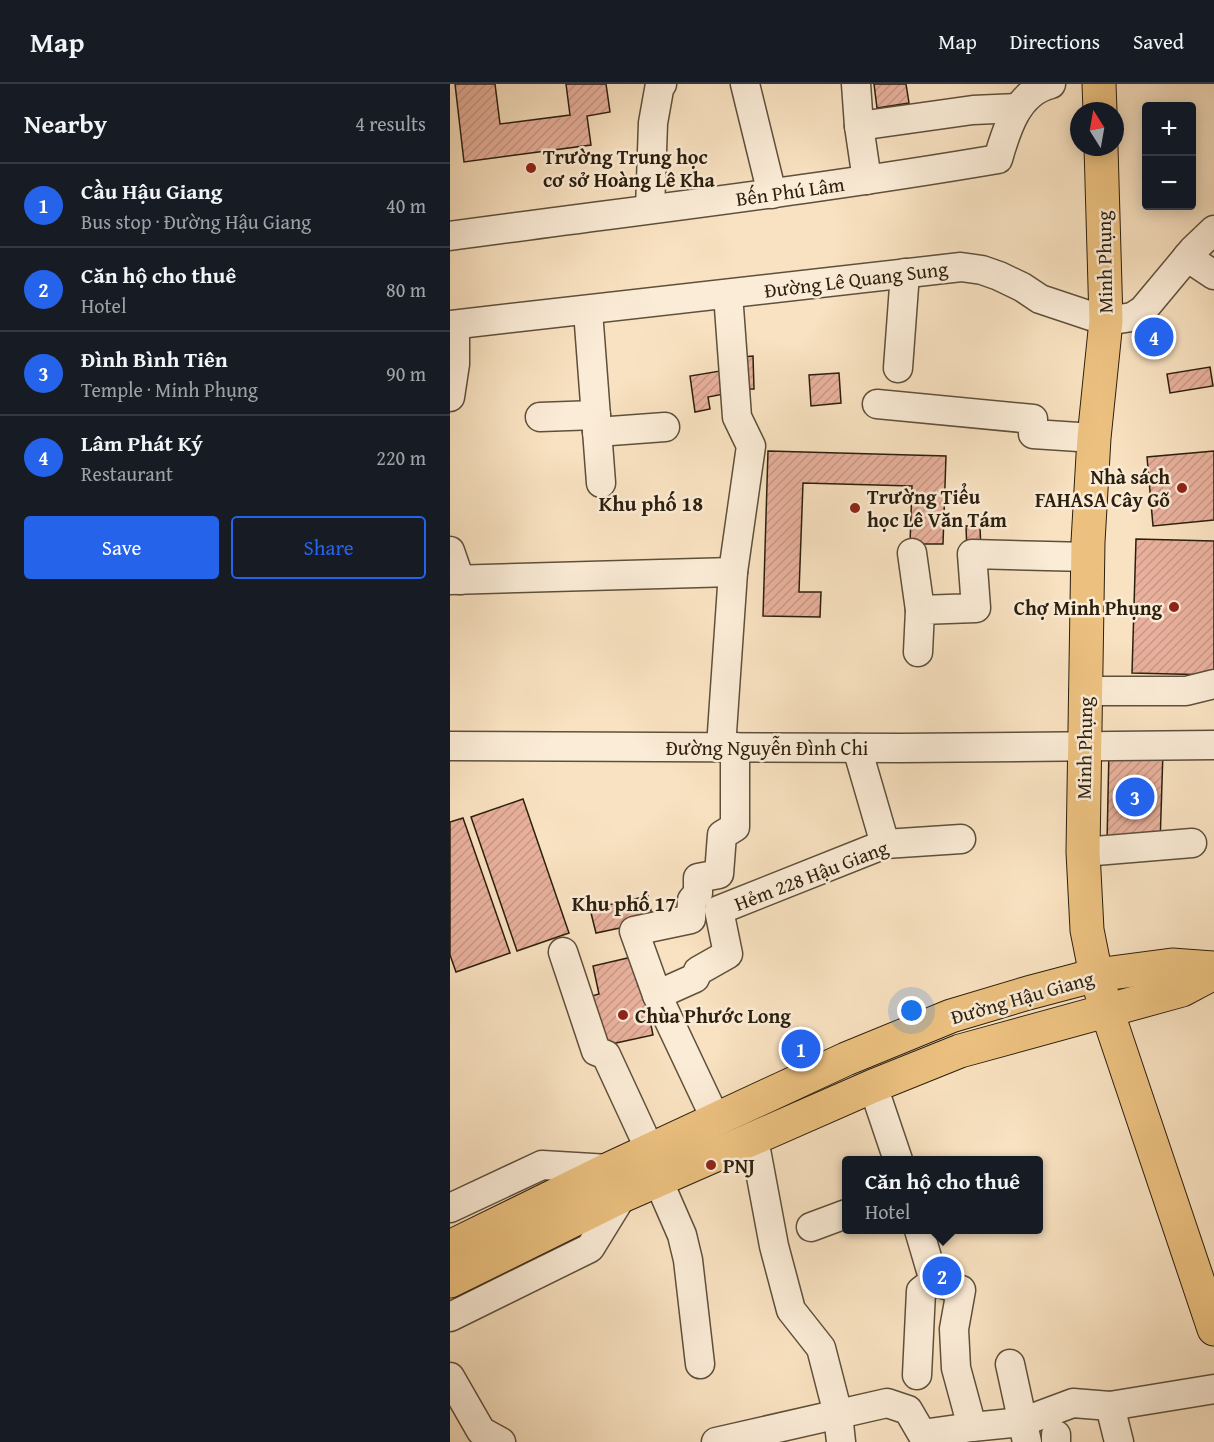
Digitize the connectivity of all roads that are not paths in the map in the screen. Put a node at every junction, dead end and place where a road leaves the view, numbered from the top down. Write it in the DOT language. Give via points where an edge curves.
graph roads {
  1 [pos="662,84"];
  2 [pos="745,84"];
  3 [pos="856,84"];
  4 [pos="1051,84"];
  5 [pos="1099,84"];
  6 [pos="1100,102"];
  7 [pos="1018,108"];
  8 [pos="859,126"];
  9 [pos="1101,156"];
  10 [pos="867,180"];
  11 [pos="772,194"];
  12 [pos="650,209"];
  13 [pos="1214,230"];
  14 [pos="450,236"];
  15 [pos="1187,257"];
  16 [pos="905,273"];
  17 [pos="1214,275"];
  18 [pos="728,294"];
  19 [pos="588,311"];
  20 [pos="1106,321"];
  21 [pos="452,325"];
  22 [pos="898,368"];
  23 [pos="450,398"];
  24 [pos="877,404"];
  25 [pos="540,417"];
  26 [pos="596,423"];
  27 [pos="665,427"];
  28 [pos="1094,438"];
  29 [pos="601,483"];
  30 [pos="450,551"];
  31 [pos="912,553"];
  32 [pos="1088,557"];
  33 [pos="733,572"];
  34 [pos="455,580"];
  35 [pos="920,610"];
  36 [pos="918,652"];
  37 [pos="1214,684"];
  38 [pos="1084,691"];
  39 [pos="1214,745"];
  40 [pos="450,746"];
  41 [pos="1083,746"];
  42 [pos="728,747"];
  43 [pos="857,748"];
  44 [pos="961,839"];
  45 [pos="1191,843"];
  46 [pos="885,844"];
  47 [pos="1083,852"];
  48 [pos="563,952"];
  49 [pos="1214,968"];
  50 [pos="1214,973"];
  51 [pos="1096,975"];
  52 [pos="657,995"];
  53 [pos="1107,1011"];
  54 [pos="873,1086"];
  55 [pos="716,1120"];
  56 [pos="754,1138"];
  57 [pos="896,1156"];
  58 [pos="654,1165"];
  59 [pos="615,1182"];
  60 [pos="450,1209"];
  61 [pos="842,1215"];
  62 [pos="534,1223"];
  63 [pos="811,1227"];
  64 [pos="920,1234"];
  65 [pos="450,1247"];
  66 [pos="450,1281"];
  67 [pos="934,1281"];
  68 [pos="450,1317"];
  69 [pos="1214,1329"];
  70 [pos="700,1364"];
  71 [pos="1010,1364"];
  72 [pos="956,1368"];
  73 [pos="917,1375"];
  74 [pos="450,1377"];
  75 [pos="1214,1389"];
  76 [pos="887,1403"];
  77 [pos="1110,1406"];
  78 [pos="838,1414"];
  79 [pos="972,1427"];
  80 [pos="1025,1432"];
  81 [pos="501,1442"];
  82 [pos="716,1442"];
  83 [pos="842,1442"];
  84 [pos="1119,1442"];
  1 -- 12 [label="street" via="652,123"];
  2 -- 11 [label="street"];
  3 -- 8 [label="street"];
  4 -- 7 [label="street, Bến Phú Lâm" via="1031,94"];
  5 -- 6 [label="main road"];
  7 -- 8 [label="street" via="973,110"];
  7 -- 10 [label="street, Bến Phú Lâm" via="998,159"];
  8 -- 10 [label="street"];
  9 -- 20 [label="main road, Minh Phụng"];
  10 -- 11 [label="street, Bến Phú Lâm"];
  11 -- 12 [label="street, Bến Phú Lâm"];
  12 -- 14 [label="street, Bến Phú Lâm"];
  13 -- 15 [label="street"];
  15 -- 17 [label="street"];
  15 -- 20 [label="street" via="1143,310 1132,317"];
  16 -- 18 [label="street, Đường Lê Quang Sung"];
  16 -- 20 [label="street, Đường Lê Quang Sung" via="961,267 982,270 1040,299"];
  16 -- 22 [label="street"];
  18 -- 19 [label="street, Đường Lê Quang Sung"];
  18 -- 33 [label="street" via="737,417 752,446"];
  19 -- 21 [label="street, Đường Lê Quang Sung"];
  19 -- 26 [label="street"];
  20 -- 28 [label="main road, Minh Phụng"];
  21 -- 23 [label="street" via="455,364"];
  24 -- 28 [label="street" via="1034,419 1033,434"];
  25 -- 26 [label="street"];
  26 -- 27 [label="street"];
  26 -- 29 [label="street"];
  28 -- 32 [label="main road, Minh Phụng"];
  30 -- 34 [label="street"];
  31 -- 35 [label="street"];
  32 -- 35 [label="street" via="972,554 976,608"];
  32 -- 38 [label="main road, Minh Phụng"];
  33 -- 34 [label="street"];
  33 -- 42 [label="street"];
  35 -- 36 [label="street"];
  37 -- 38 [label="street" via="1186,691"];
  38 -- 41 [label="main road, Minh Phụng"];
  39 -- 41 [label="street, Đường Nguyễn Đình Chi"];
  40 -- 42 [label="street, Đường Nguyễn Đình Chi"];
  41 -- 43 [label="street, Đường Nguyễn Đình Chi"];
  41 -- 47 [label="main road, Minh Phụng"];
  42 -- 43 [label="street, Đường Nguyễn Đình Chi"];
  42 -- 52 [label="street, Hẻm 228 Hậu Giang" via="735,827 722,835 719,874 698,878 691,919 634,931"];
  43 -- 46 [label="street"];
  44 -- 46 [label="street, Hẻm 228 Hậu Giang"];
  45 -- 47 [label="street"];
  46 -- 52 [label="street, Hẻm 228 Hậu Giang" via="719,910 728,954 698,971 695,978"];
  47 -- 51 [label="main road, Minh Phụng" via="1087,930"];
  48 -- 58 [label="street" via="596,1051 606,1055"];
  49 -- 51 [label="main road, Đường Hậu Giang" via="1172,965"];
  50 -- 53 [label="main road, Đường Hậu Giang" via="1182,990"];
  51 -- 53 [label="main road, Minh Phụng"];
  51 -- 55 [label="main road, Đường Hậu Giang" via="951,1016 846,1059"];
  52 -- 55 [label="street, Hẻm 228 Hậu Giang"];
  53 -- 54 [label="main road, Đường Hậu Giang" via="960,1051"];
  53 -- 69 [label="main road, Minh Phụng"];
  54 -- 56 [label="main road, Đường Hậu Giang"];
  54 -- 57 [label="street"];
  55 -- 58 [label="main road, Đường Hậu Giang"];
  56 -- 58 [label="main road, Đường Hậu Giang"];
  56 -- 78 [label="street" via="774,1246 791,1310 821,1348"];
  58 -- 59 [label="main road, Đường Hậu Giang"];
  58 -- 70 [label="street" via="688,1260"];
  59 -- 60 [label="street, Đường Hậu Giang" via="542,1165"];
  59 -- 62 [label="main road, Đường Hậu Giang"];
  59 -- 68 [label="street" via="590,1248"];
  61 -- 63 [label="street"];
  62 -- 65 [label="main road"];
  62 -- 66 [label="main road"];
  64 -- 67 [label="street"];
  67 -- 72 [label="street" via="961,1290 954,1329"];
  67 -- 73 [label="street" via="921,1291"];
  71 -- 80 [label="street"];
  72 -- 73 [label="street"];
  72 -- 79 [label="street"];
  73 -- 76 [label="street" via="893,1389"];
  74 -- 81 [label="street" via="481,1431"];
  75 -- 77 [label="street"];
  76 -- 78 [label="street"];
  76 -- 79 [label="street" via="908,1410 922,1434"];
  77 -- 80 [label="street" via="1073,1403"];
  77 -- 84 [label="street"];
  78 -- 82 [label="street"];
  78 -- 83 [label="street"];
  79 -- 80 [label="street"];
}
